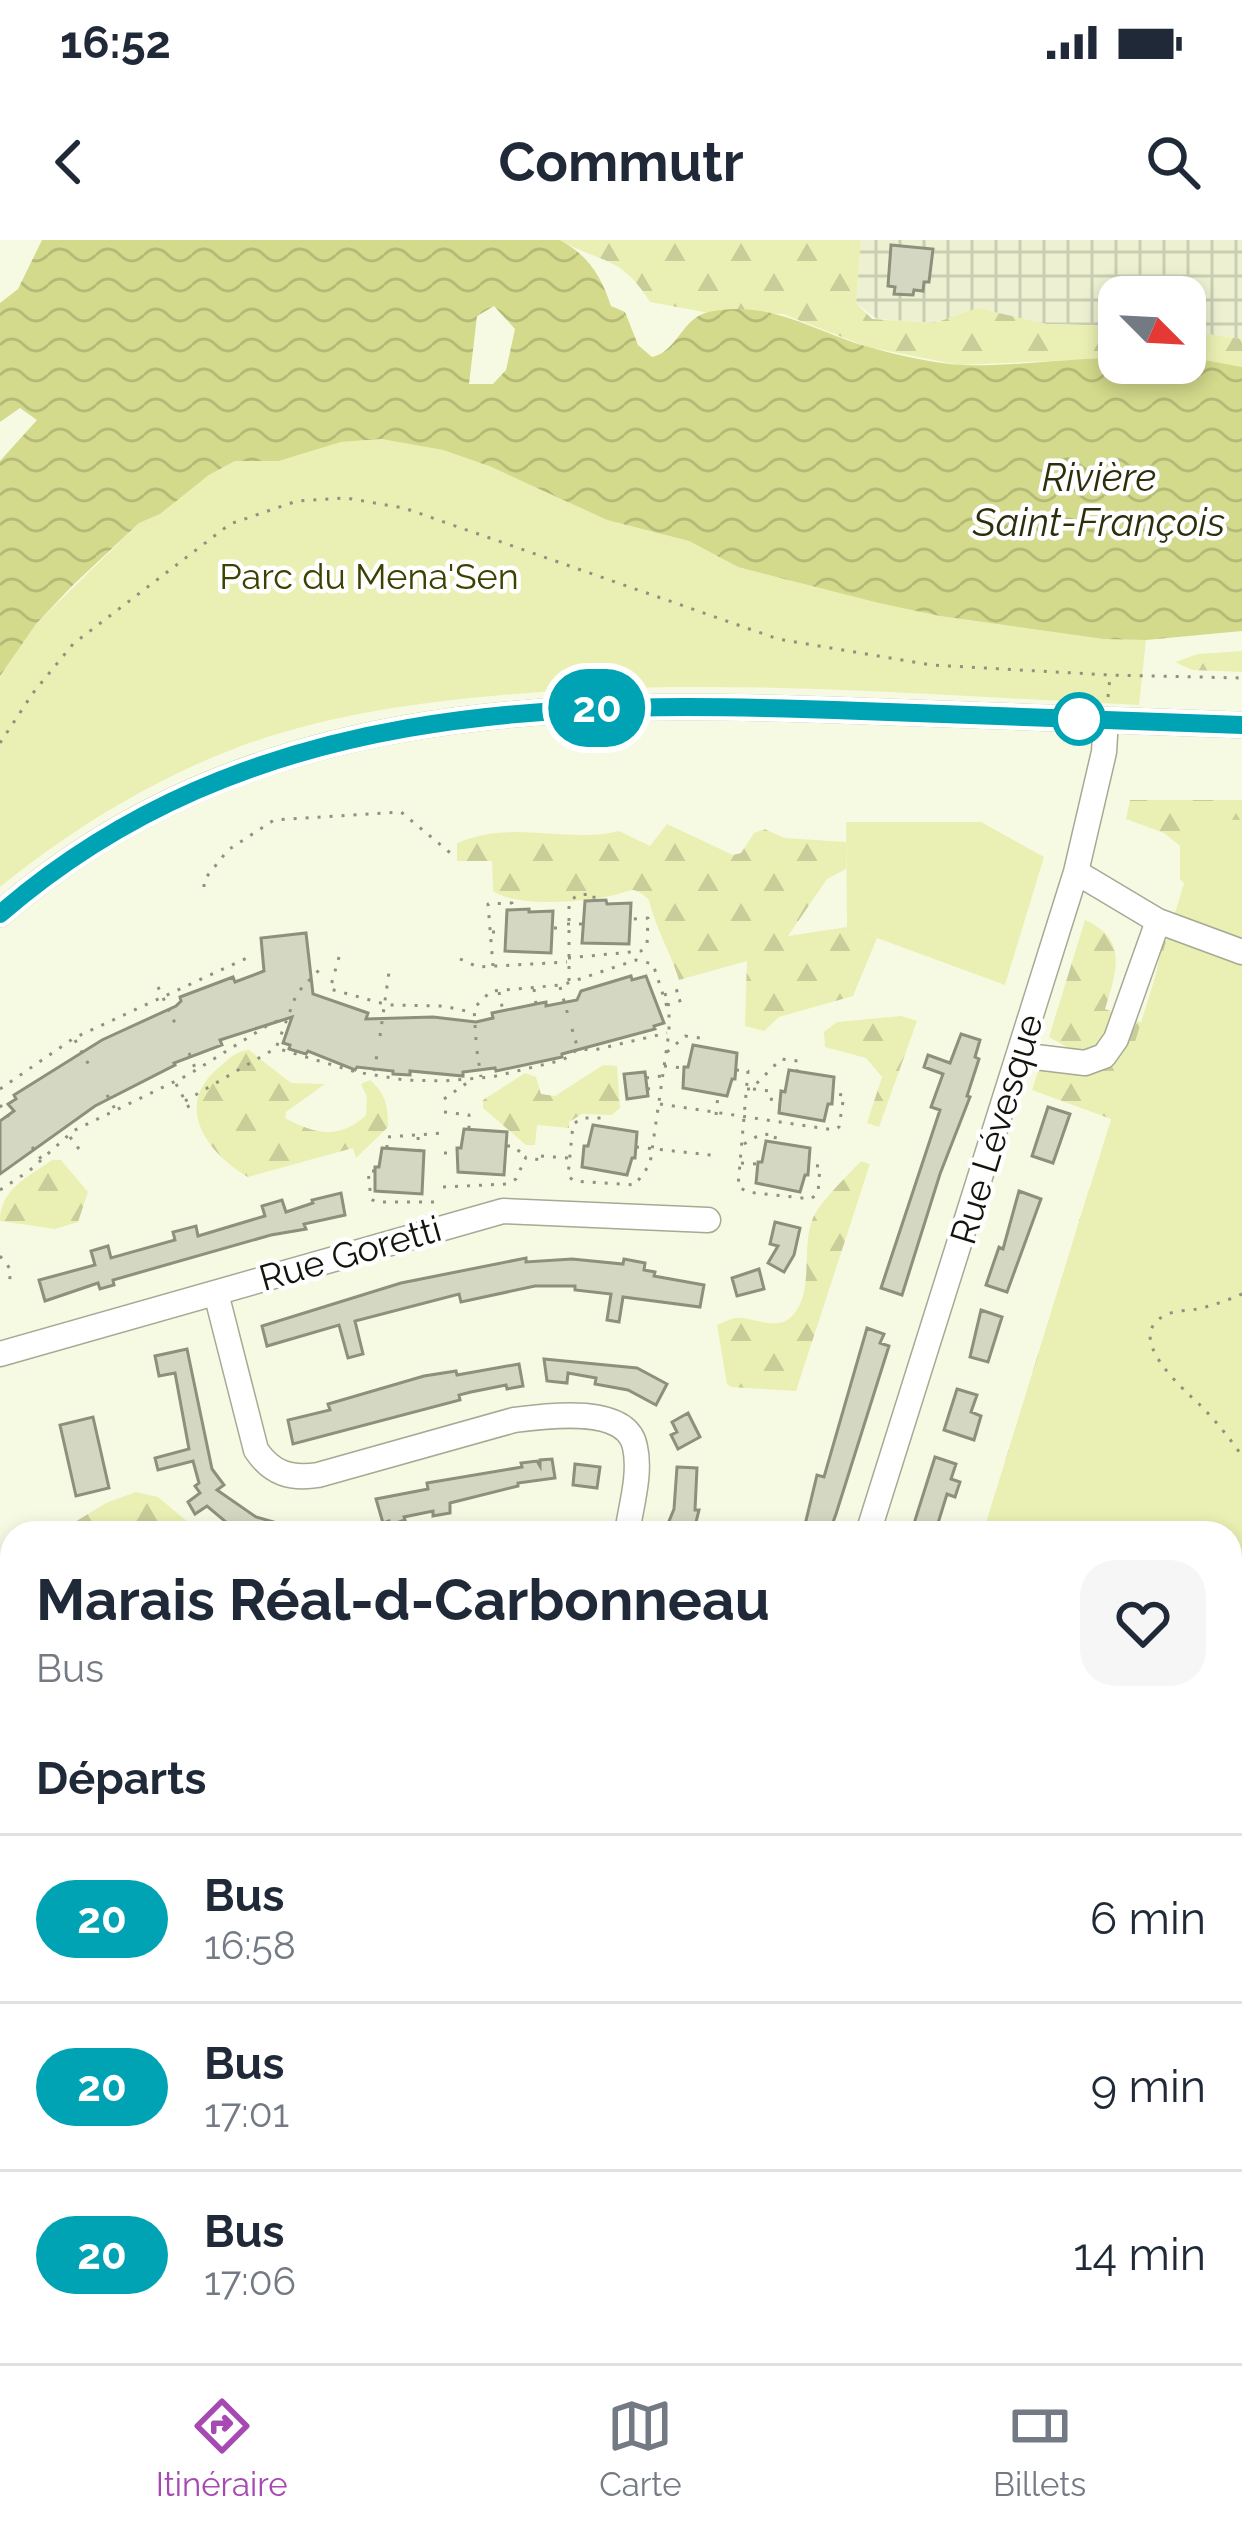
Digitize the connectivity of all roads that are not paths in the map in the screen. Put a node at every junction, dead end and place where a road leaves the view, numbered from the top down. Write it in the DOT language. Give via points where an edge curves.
graph roads {
  1 [pos="1106,720"];
  2 [pos="1242,724"];
  3 [pos="1076,872"];
  4 [pos="0,914"];
  5 [pos="1158,921"];
  6 [pos="1242,952"];
  7 [pos="1019,1054"];
  8 [pos="708,1220"];
  9 [pos="215,1293"];
  10 [pos="0,1354"];
  11 [pos="629,1521"];
  12 [pos="872,1521"];
  1 -- 2 [label="street"];
  1 -- 3 [label="street, Rue Lévesque"];
  1 -- 4 [label="street" via="683,704 375,731 272,760 150,812"];
  3 -- 5 [label="street"];
  3 -- 7 [label="street, Rue Lévesque"];
  5 -- 6 [label="street"];
  5 -- 7 [label="street" via="1104,1056 1085,1063"];
  7 -- 12 [label="street, Rue Lévesque"];
  8 -- 9 [label="street, Rue Goretti" via="503,1210"];
  9 -- 10 [label="street, Rue Goretti"];
  9 -- 11 [label="street" via="256,1450 274,1470 318,1475 484,1426 601,1418 634,1440"];
}
